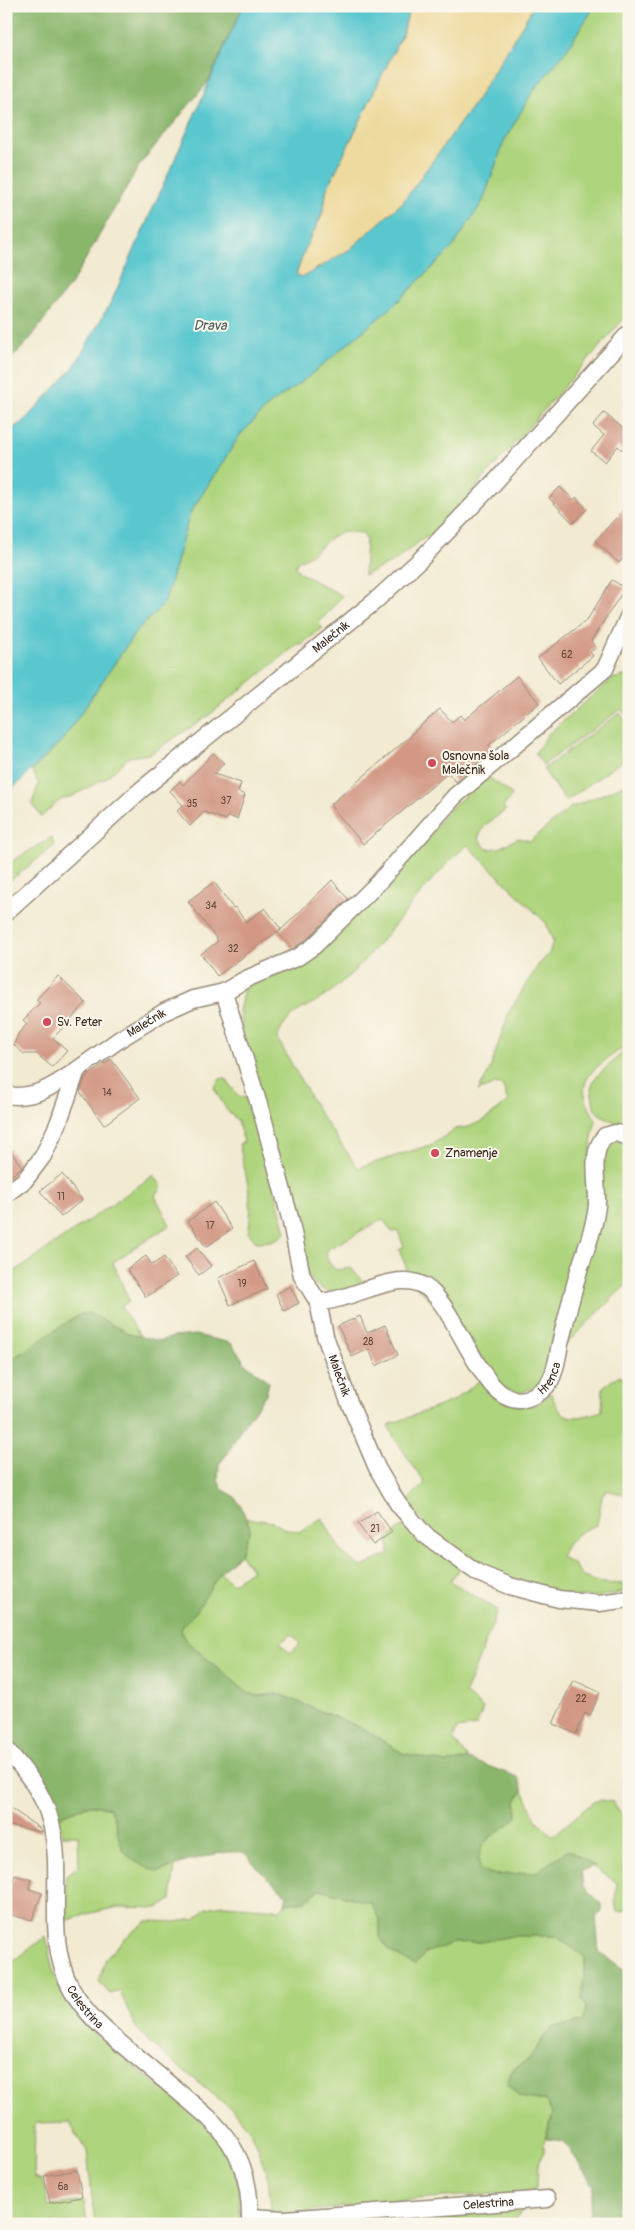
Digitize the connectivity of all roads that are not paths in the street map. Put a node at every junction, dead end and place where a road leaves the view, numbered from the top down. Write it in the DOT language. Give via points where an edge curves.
graph roads {
  1 [pos="629,333"];
  2 [pos="629,615"];
  3 [pos="6,912"];
  4 [pos="224,992"];
  5 [pos="77,1070"];
  6 [pos="6,1095"];
  7 [pos="629,1137"];
  8 [pos="6,1194"];
  9 [pos="318,1302"];
  10 [pos="629,1599"];
  11 [pos="6,1749"];
  12 [pos="547,2199"];
  13 [pos="251,2222"];
  1 -- 3 [label="street, Malečnik" via="420,560 374,602 141,790"];
  2 -- 4 [label="street, Malečnik" via="605,669 455,796 377,884 314,946 298,957"];
  4 -- 5 [label="street, Malečnik" via="193,999 164,1012"];
  4 -- 9 [label="street, Malečnik" via="264,1121 302,1276"];
  5 -- 6 [label="street, Malečnik" via="50,1089 35,1094"];
  5 -- 8 [label="street" via="43,1156 25,1180"];
  7 -- 9 [label="street, Hrenca" via="616,1133 606,1136 597,1149 594,1224 570,1301 554,1373 542,1392 514,1400 495,1387 482,1375 438,1297 420,1284 389,1282 342,1299"];
  9 -- 10 [label="street, Malečnik" via="325,1336 377,1468 398,1504 425,1534 478,1573 510,1586 558,1599 598,1603"];
  11 -- 13 [label="street, Celestrina" via="38,1790 50,1816 56,1862 56,1939 71,1989 100,2025 226,2134 243,2167"];
  12 -- 13 [label="street, Celestrina"];
}
